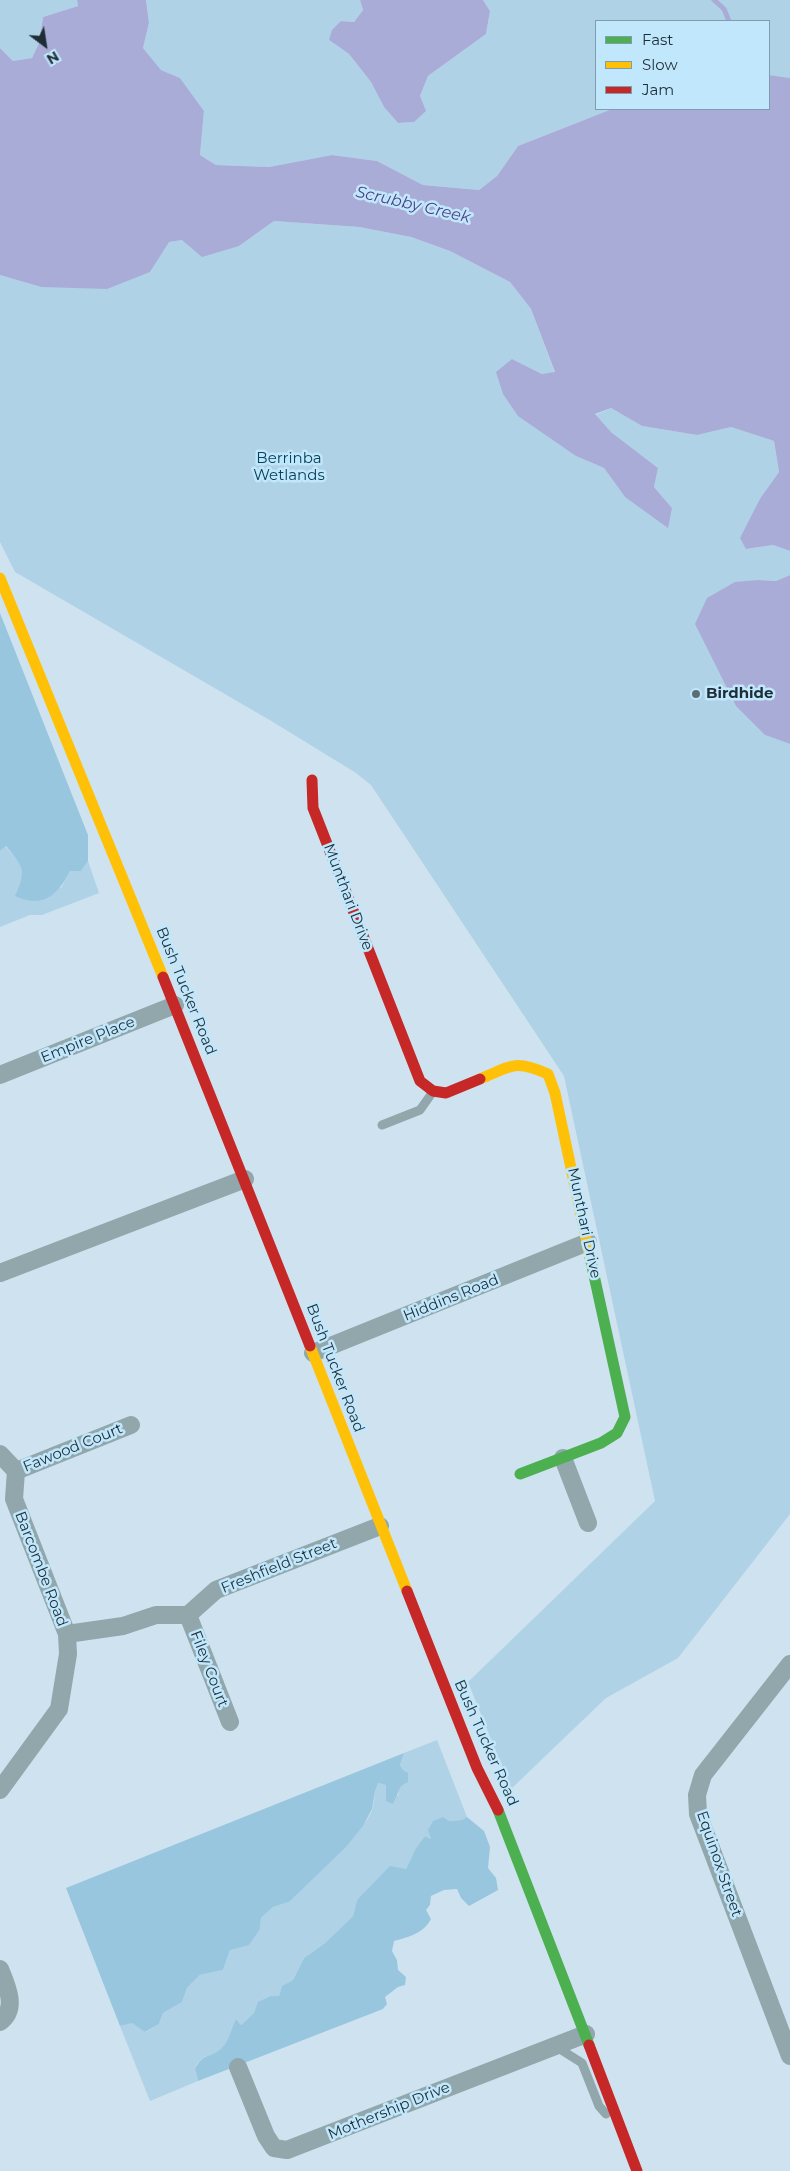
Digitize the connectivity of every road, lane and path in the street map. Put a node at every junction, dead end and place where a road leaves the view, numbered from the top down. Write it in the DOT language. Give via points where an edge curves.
graph roads {
  1 [pos="0,578"];
  2 [pos="312,780"];
  3 [pos="175,1005"];
  4 [pos="0,1075"];
  5 [pos="433,1091"];
  6 [pos="382,1126"];
  7 [pos="245,1179"];
  8 [pos="588,1242"];
  9 [pos="0,1273"];
  10 [pos="314,1353"];
  11 [pos="131,1425"];
  12 [pos="0,1454"];
  13 [pos="563,1458"];
  14 [pos="16,1471"];
  15 [pos="520,1474"];
  16 [pos="588,1523"];
  17 [pos="380,1526"];
  18 [pos="188,1615"];
  19 [pos="67,1634"];
  20 [pos="790,1664"];
  21 [pos="230,1722"];
  22 [pos="0,1790"];
  23 [pos="0,1969"];
  24 [pos="0,2022"];
  25 [pos="586,2034"];
  26 [pos="555,2046"];
  27 [pos="790,2056"];
  28 [pos="238,2067"];
  29 [pos="619,2122"];
  30 [pos="636,2171"];
  1 -- 3 [label="street, Bush Tucker Road"];
  2 -- 5 [label="street, Munthari Drive" via="313,808 420,1081"];
  3 -- 4 [label="street, Empire Place"];
  3 -- 7 [label="street, Bush Tucker Road"];
  5 -- 6 [label="lane" via="420,1110"];
  5 -- 8 [label="street, Munthari Drive" via="446,1093 516,1064 548,1074"];
  7 -- 9 [label="street"];
  7 -- 10 [label="street, Bush Tucker Road"];
  8 -- 10 [label="street, Hiddins Road"];
  8 -- 13 [label="street, Munthari Drive" via="625,1417 617,1433"];
  10 -- 17 [label="street, Bush Tucker Road"];
  11 -- 14 [label="street, Fawood Court"];
  12 -- 14 [label="street"];
  13 -- 15 [label="street, Munthari Drive"];
  13 -- 16 [label="street"];
  14 -- 19 [label="street, Barcombe Road" via="14,1499"];
  17 -- 18 [label="street, Freshfield Street" via="216,1590"];
  17 -- 25 [label="street, Bush Tucker Road" via="477,1768 505,1825"];
  18 -- 19 [label="street" via="156,1615 123,1626"];
  18 -- 21 [label="street, Filey Court"];
  19 -- 22 [label="street, Barcombe Road" via="68,1654 59,1709"];
  20 -- 27 [label="street, Equinox Street" via="703,1774 697,1795 698,1814"];
  23 -- 24 [label="street" via="9,1991 10,2004"];
  25 -- 26 [label="street, Mothership Drive"];
  25 -- 29 [label="street, Bush Tucker Road"];
  26 -- 28 [label="street, Mothership Drive" via="287,2150 274,2148 266,2136"];
  26 -- 29 [label="lane" via="582,2063 599,2106"];
  29 -- 30 [label="street, Bush Tucker Road"];
}
